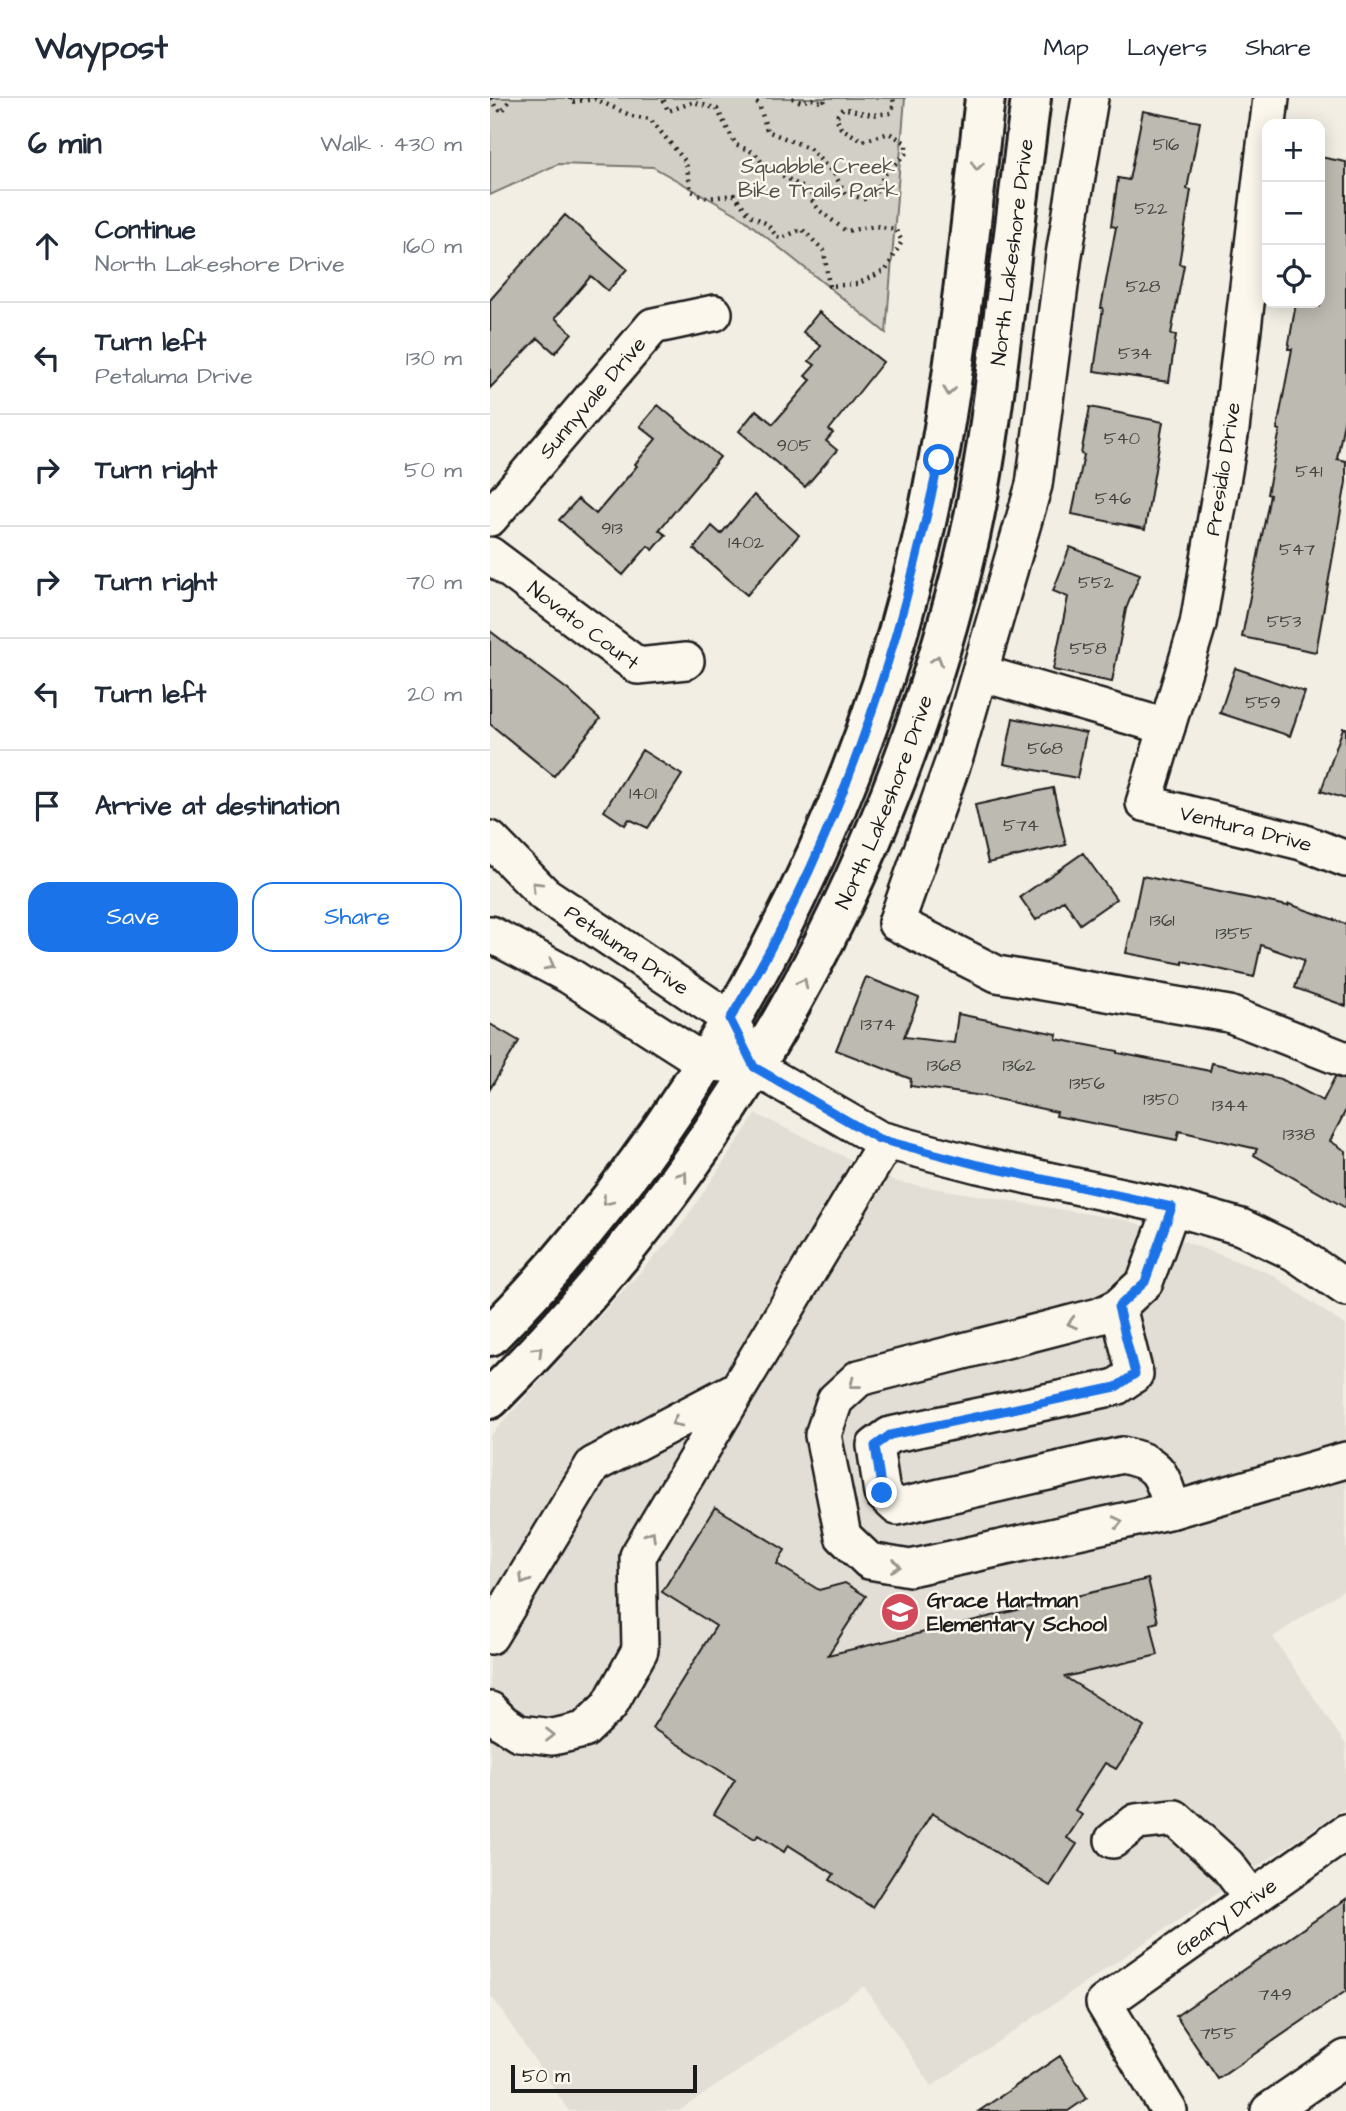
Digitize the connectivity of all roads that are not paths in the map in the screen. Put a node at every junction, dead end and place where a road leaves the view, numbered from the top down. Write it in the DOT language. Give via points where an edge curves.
graph roads {
  1 [pos="985,98"];
  2 [pos="1031,98"];
  3 [pos="1090,98"];
  4 [pos="1271,98"];
  5 [pos="1268,119"];
  6 [pos="1262,168"];
  7 [pos="714,313"];
  8 [pos="490,518"];
  9 [pos="490,555"];
  10 [pos="686,661"];
  11 [pos="980,673"];
  12 [pos="1167,727"];
  13 [pos="1144,803"];
  14 [pos="490,839"];
  15 [pos="1346,859"];
  16 [pos="490,933"];
  17 [pos="730,1019"];
  18 [pos="1346,1060"];
  19 [pos="704,1062"];
  20 [pos="754,1067"];
  21 [pos="886,1142"];
  22 [pos="1172,1207"];
  23 [pos="1346,1288"];
  24 [pos="1118,1307"];
  25 [pos="490,1336"];
  26 [pos="736,1390"];
  27 [pos="490,1399"];
  28 [pos="1346,1460"];
  29 [pos="1173,1510"];
  30 [pos="490,1636"];
  31 [pos="490,1710"];
  32 [pos="1346,1832"];
  33 [pos="1113,1840"];
  34 [pos="1252,1898"];
  35 [pos="1346,2058"];
  36 [pos="1169,2111"];
  37 [pos="1269,2111"];
  1 -- 17 [label="main road, North Lakeshore Drive, one-way" via="939,460 911,585 886,673 825,839 778,936"];
  20 -- 2 [label="main road, North Lakeshore Drive, one-way" via="797,995 852,886 901,770 938,656 984,466"];
  3 -- 11 [label="street" via="1034,485"];
  4 -- 5 [label="street, Presidio Drive"];
  6 -- 12 [label="street, Presidio Drive" via="1231,429 1198,624"];
  7 -- 8 [label="street, Sunnyvale Drive" via="653,326"];
  9 -- 10 [label="street, Novato Court" via="638,666"];
  11 -- 12 [label="street"];
  11 -- 18 [label="street" via="896,923 997,974 1229,1014"];
  12 -- 13 [label="street, Presidio Drive"];
  13 -- 15 [label="street, Ventura Drive" via="1302,842"];
  17 -- 14 [label="street, Petaluma Drive, one-way" via="544,894"];
  16 -- 19 [label="street, one-way" via="568,975"];
  17 -- 19 [label="main road, North Lakeshore Drive"];
  17 -- 20 [label="street, Petaluma Drive"];
  19 -- 20 [label="street"];
  19 -- 25 [label="main road, North Lakeshore Drive, one-way" via="607,1202"];
  20 -- 21 [label="street"];
  27 -- 20 [label="main road, North Lakeshore Drive, one-way" via="639,1235"];
  21 -- 22 [label="street"];
  21 -- 26 [label="street"];
  22 -- 23 [label="street" via="1241,1227 1295,1253"];
  22 -- 24 [label="street" via="1145,1282"];
  24 -- 29 [label="street" via="1135,1374 1116,1387 890,1435 875,1446 882,1493 897,1507 1122,1455 1143,1459 1161,1474"];
  24 -- 29 [label="street, one-way" via="1100,1316 859,1378 835,1400 823,1435 843,1536 869,1561 910,1568"];
  26 -- 30 [label="street, one-way" via="593,1465"];
  31 -- 26 [label="street, one-way" via="519,1733 553,1737 584,1730 609,1706 640,1650 638,1556"];
  28 -- 29 [label="street"];
  32 -- 34 [label="street, Geary Drive"];
  33 -- 34 [label="street" via="1136,1822 1175,1818 1227,1865"];
  34 -- 36 [label="street, Geary Drive" via="1104,2003"];
  35 -- 37 [label="street"];
}
